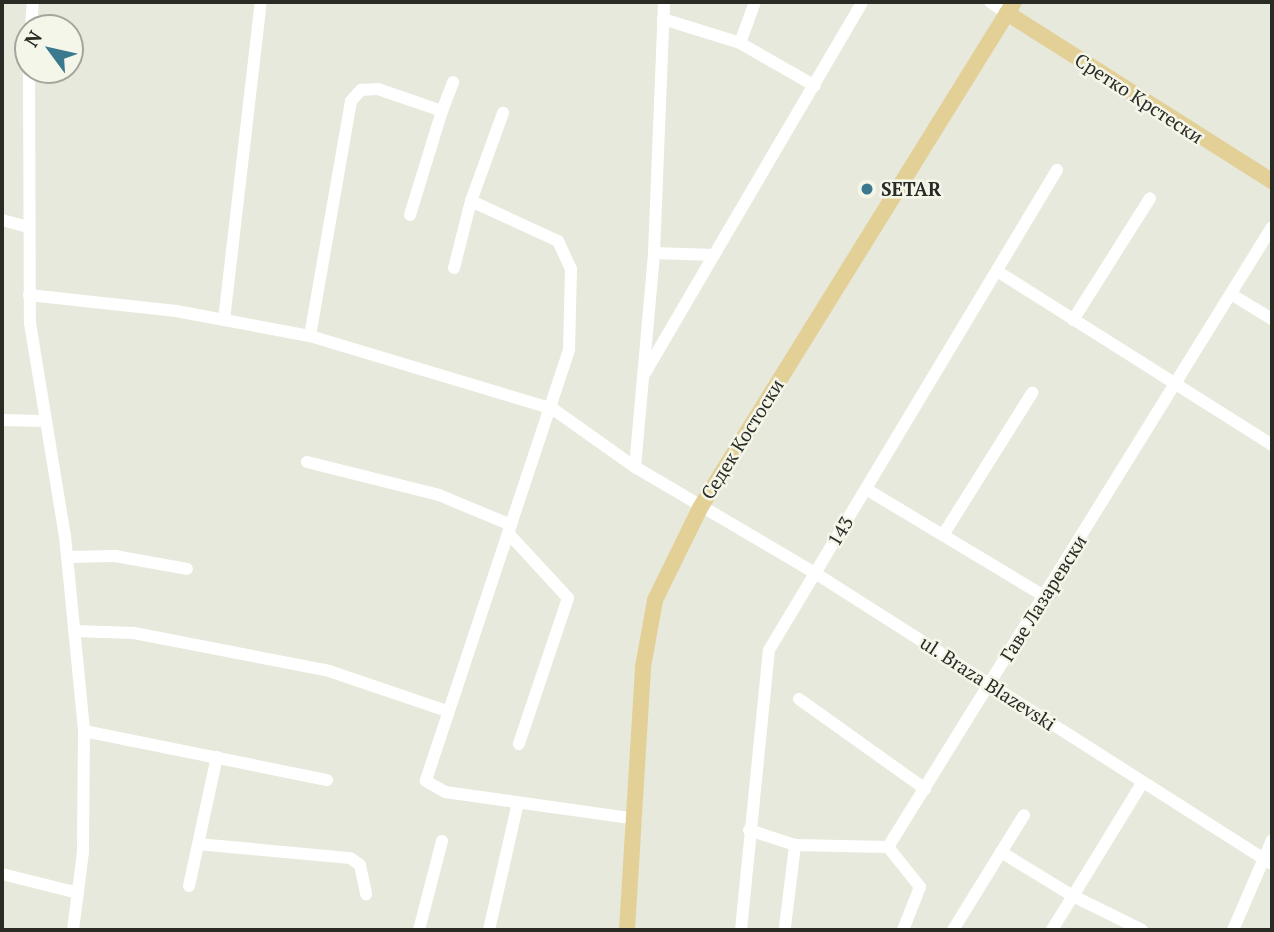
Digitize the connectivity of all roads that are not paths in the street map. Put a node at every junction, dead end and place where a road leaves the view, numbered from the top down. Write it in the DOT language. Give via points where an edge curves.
graph roads {
  1 [pos="261,2"];
  2 [pos="664,2"];
  3 [pos="755,2"];
  4 [pos="990,2"];
  5 [pos="861,4"];
  6 [pos="1011,7"];
  7 [pos="663,19"];
  8 [pos="740,43"];
  9 [pos="453,82"];
  10 [pos="29,84"];
  11 [pos="815,86"];
  12 [pos="442,111"];
  13 [pos="503,113"];
  14 [pos="1057,170"];
  15 [pos="1272,181"];
  16 [pos="1150,198"];
  17 [pos="471,201"];
  18 [pos="410,215"];
  19 [pos="2,220"];
  20 [pos="27,227"];
  21 [pos="1272,228"];
  22 [pos="654,253"];
  23 [pos="714,256"];
  24 [pos="454,268"];
  25 [pos="997,271"];
  26 [pos="1231,294"];
  27 [pos="29,295"];
  28 [pos="1272,319"];
  29 [pos="224,320"];
  30 [pos="1073,320"];
  31 [pos="647,331"];
  32 [pos="310,336"];
  33 [pos="664,340"];
  34 [pos="643,377"];
  35 [pos="1174,386"];
  36 [pos="1031,393"];
  37 [pos="553,409"];
  38 [pos="2,420"];
  39 [pos="43,421"];
  40 [pos="1272,445"];
  41 [pos="307,462"];
  42 [pos="635,467"];
  43 [pos="866,489"];
  44 [pos="700,508"];
  45 [pos="509,529"];
  46 [pos="943,535"];
  47 [pos="67,557"];
  48 [pos="187,569"];
  49 [pos="815,573"];
  50 [pos="1044,596"];
  51 [pos="74,631"];
  52 [pos="990,684"];
  53 [pos="799,699"];
  54 [pos="447,711"];
  55 [pos="84,731"];
  56 [pos="519,744"];
  57 [pos="217,757"];
  58 [pos="327,780"];
  59 [pos="1141,785"];
  60 [pos="925,789"];
  61 [pos="518,802"];
  62 [pos="1024,815"];
  63 [pos="636,819"];
  64 [pos="749,830"];
  65 [pos="1272,840"];
  66 [pos="442,841"];
  67 [pos="198,844"];
  68 [pos="795,845"];
  69 [pos="888,847"];
  70 [pos="1001,852"];
  71 [pos="1267,861"];
  72 [pos="2,874"];
  73 [pos="189,886"];
  74 [pos="78,892"];
  75 [pos="366,894"];
  76 [pos="1073,896"];
  77 [pos="785,927"];
  78 [pos="73,930"];
  79 [pos="419,930"];
  80 [pos="489,930"];
  81 [pos="627,930"];
  82 [pos="741,930"];
  83 [pos="902,930"];
  84 [pos="953,930"];
  85 [pos="1052,930"];
  86 [pos="1142,930"];
  87 [pos="1233,930"];
  1 -- 29 [label="street"];
  2 -- 7 [label="street"];
  3 -- 8 [label="street"];
  4 -- 6 [label="street"];
  5 -- 11 [label="street"];
  6 -- 15 [label="main road, Сретко Крстески"];
  6 -- 44 [label="main road, Седек Костоски"];
  7 -- 8 [label="street"];
  7 -- 22 [label="street"];
  8 -- 11 [label="street"];
  9 -- 12 [label="street"];
  10 -- 20 [label="street"];
  11 -- 23 [label="street"];
  12 -- 18 [label="street"];
  12 -- 32 [label="street" via="378,89 361,90 351,100"];
  13 -- 17 [label="street"];
  14 -- 25 [label="street, 143"];
  16 -- 30 [label="street"];
  17 -- 24 [label="street"];
  17 -- 37 [label="street" via="526,224 568,251 569,350"];
  19 -- 20 [label="street"];
  20 -- 27 [label="street"];
  21 -- 26 [label="street, Гаве Лазаревски"];
  22 -- 23 [label="street"];
  22 -- 31 [label="street"];
  23 -- 33 [label="street"];
  25 -- 30 [label="street"];
  25 -- 43 [label="street, 143"];
  26 -- 28 [label="street"];
  26 -- 35 [label="street, Гаве Лазаревски"];
  27 -- 29 [label="street, ul. Braza Blazevski"];
  27 -- 39 [label="street"];
  29 -- 32 [label="street, ul. Braza Blazevski"];
  30 -- 35 [label="street"];
  31 -- 33 [label="street"];
  31 -- 34 [label="street"];
  32 -- 37 [label="street, ul. Braza Blazevski"];
  33 -- 34 [label="street"];
  34 -- 42 [label="street"];
  35 -- 40 [label="street"];
  35 -- 50 [label="street, Гаве Лазаревски"];
  36 -- 46 [label="street"];
  37 -- 42 [label="street, ul. Braza Blazevski"];
  37 -- 45 [label="street"];
  38 -- 39 [label="street"];
  39 -- 47 [label="street"];
  41 -- 45 [label="street" via="439,495"];
  42 -- 44 [label="street, ul. Braza Blazevski"];
  43 -- 46 [label="street"];
  43 -- 49 [label="street, 143"];
  44 -- 49 [label="street, ul. Braza Blazevski"];
  44 -- 63 [label="main road, Седек Костоски" via="647,630"];
  45 -- 54 [label="street"];
  45 -- 56 [label="street" via="568,598"];
  46 -- 50 [label="street"];
  47 -- 48 [label="street" via="115,556"];
  47 -- 51 [label="street"];
  49 -- 52 [label="street, ul. Braza Blazevski"];
  49 -- 64 [label="street, 143" via="769,650"];
  50 -- 52 [label="street, Гаве Лазаревски"];
  51 -- 54 [label="street" via="134,633 329,671"];
  51 -- 55 [label="street"];
  52 -- 59 [label="street, ul. Braza Blazevski"];
  52 -- 60 [label="street, Гаве Лазаревски"];
  53 -- 60 [label="street"];
  54 -- 61 [label="street" via="426,781 445,792"];
  55 -- 57 [label="street"];
  55 -- 74 [label="street"];
  57 -- 58 [label="street"];
  57 -- 67 [label="street"];
  59 -- 71 [label="street, ul. Braza Blazevski"];
  59 -- 76 [label="street"];
  60 -- 69 [label="street, Гаве Лазаревски"];
  61 -- 63 [label="street"];
  61 -- 80 [label="street"];
  62 -- 70 [label="street"];
  63 -- 81 [label="main road, Седек Костоски"];
  64 -- 68 [label="street"];
  64 -- 82 [label="street, 143"];
  65 -- 71 [label="street"];
  66 -- 79 [label="street"];
  67 -- 73 [label="street"];
  67 -- 75 [label="street" via="350,858 360,865"];
  68 -- 69 [label="street"];
  68 -- 77 [label="street"];
  69 -- 83 [label="street" via="920,887"];
  70 -- 76 [label="street"];
  70 -- 84 [label="street"];
  71 -- 87 [label="street"];
  72 -- 74 [label="street"];
  74 -- 78 [label="street"];
  76 -- 85 [label="street"];
  76 -- 86 [label="street"];
}
